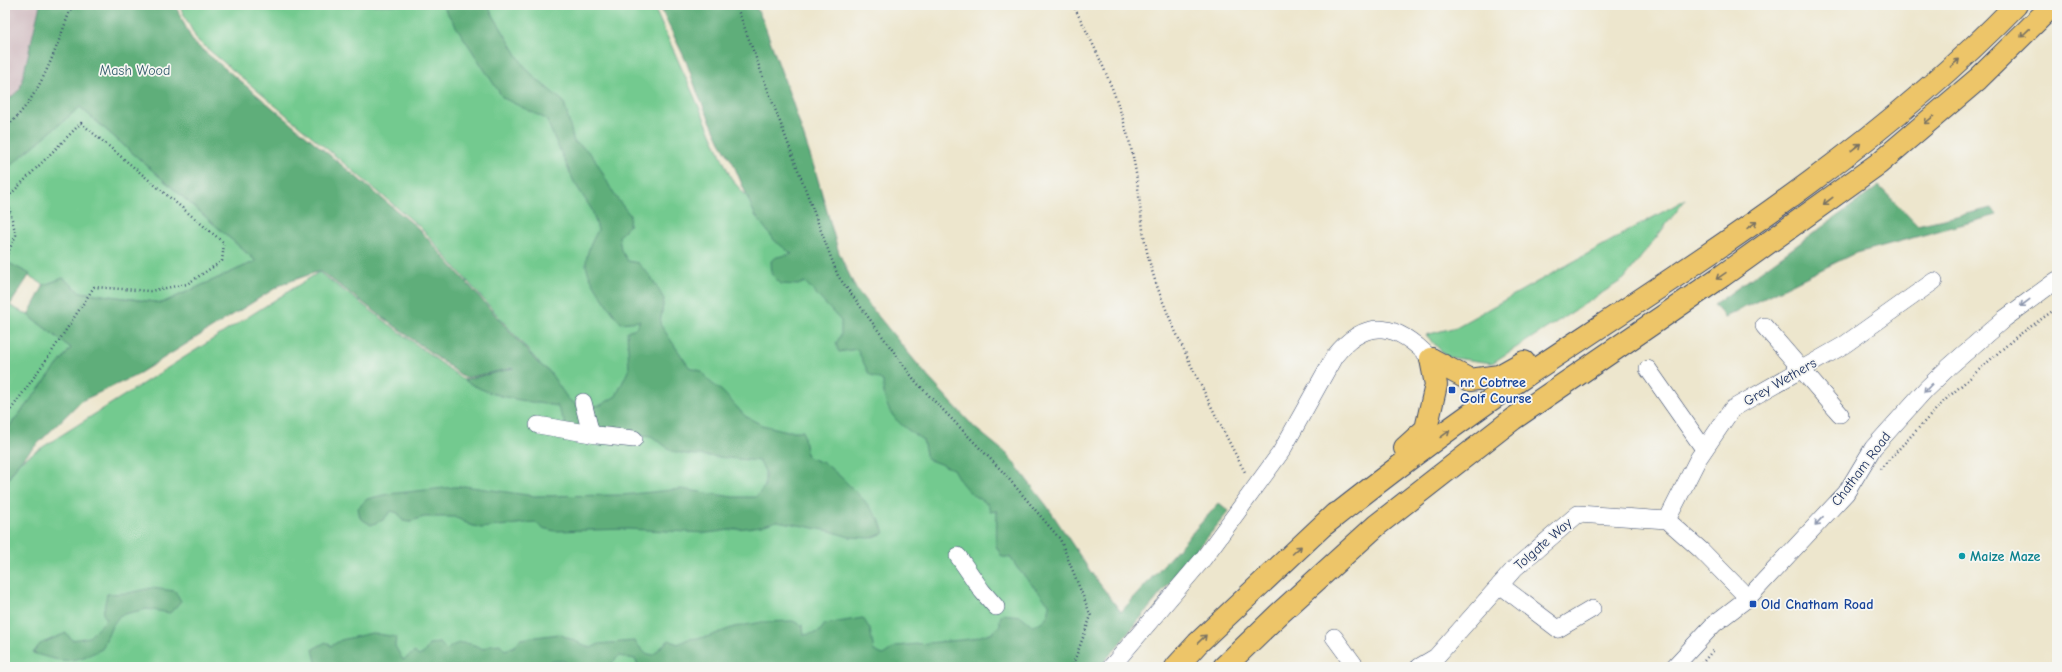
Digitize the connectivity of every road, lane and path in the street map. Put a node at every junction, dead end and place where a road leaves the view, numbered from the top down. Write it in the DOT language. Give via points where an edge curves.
graph roads {
  1 [pos="72,5"];
  2 [pos="736,5"];
  3 [pos="1073,5"];
  4 [pos="2016,5"];
  5 [pos="2053,5"];
  6 [pos="5,128"];
  7 [pos="5,192"];
  8 [pos="6,199"];
  9 [pos="1720,247"];
  10 [pos="5,259"];
  11 [pos="2057,280"];
  12 [pos="1934,281"];
  13 [pos="2057,308"];
  14 [pos="1764,326"];
  15 [pos="1431,359"];
  16 [pos="1648,368"];
  17 [pos="1803,369"];
  18 [pos="583,402"];
  19 [pos="1840,414"];
  20 [pos="5,418"];
  21 [pos="538,425"];
  22 [pos="591,434"];
  23 [pos="634,439"];
  24 [pos="1704,449"];
  25 [pos="1885,464"];
  26 [pos="1254,488"];
  27 [pos="1667,520"];
  28 [pos="1325,524"];
  29 [pos="958,556"];
  30 [pos="1500,585"];
  31 [pos="1748,598"];
  32 [pos="996,607"];
  33 [pos="1592,610"];
  34 [pos="1334,637"];
  35 [pos="1441,662"];
  36 [pos="1072,667"];
  37 [pos="1111,667"];
  38 [pos="1176,667"];
  39 [pos="1224,667"];
  40 [pos="1356,667"];
  41 [pos="1419,667"];
  42 [pos="1674,667"];
  1 -- 6 [label="path" via="51,64 19,116"];
  2 -- 36 [label="path" via="838,276 916,382 1003,472 1060,539 1091,616"];
  3 -- 26 [label="path" via="1100,57 1126,127 1148,256 1159,292 1223,432"];
  9 -- 4 [label="highway, one-way" via="1800,191 1882,126 1988,34"];
  5 -- 39 [label="highway, one-way" via="1978,79 1878,164 1722,276 1513,419 1444,471 1377,525"];
  7 -- 8 [label="path"];
  8 -- 10 [label="path" via="16,235"];
  8 -- 20 [label="path" via="81,122 224,243 222,261 186,284 150,291 94,287"];
  9 -- 15 [label="highway" via="1647,285 1499,376 1470,380"];
  28 -- 9 [label="highway, one-way" via="1379,481 1522,378"];
  11 -- 31 [label="street, Chatham Road, one-way" via="2004,319 1926,389 1874,448 1846,494"];
  12 -- 17 [label="street, Grey Wethers" via="1844,345"];
  13 -- 25 [label="path" via="2016,337 1944,401"];
  14 -- 17 [label="street"];
  15 -- 26 [label="street" via="1404,335 1391,330 1367,332 1353,337 1334,357 1281,452"];
  15 -- 28 [label="highway" via="1436,385 1426,429"];
  16 -- 24 [label="street"];
  17 -- 19 [label="street"];
  17 -- 24 [label="street, Grey Wethers" via="1732,409"];
  18 -- 22 [label="street"];
  21 -- 22 [label="street"];
  22 -- 23 [label="street"];
  24 -- 27 [label="street, Grey Wethers"];
  26 -- 37 [label="street" via="1203,559"];
  27 -- 30 [label="street, Tolgate Way" via="1578,514 1515,568"];
  27 -- 31 [label="street"];
  38 -- 28 [label="highway, one-way" via="1198,643"];
  29 -- 32 [label="street"];
  30 -- 33 [label="street" via="1558,629"];
  30 -- 35 [label="street, Tolgate Way"];
  31 -- 42 [label="street, Chatham Road" via="1714,624"];
  34 -- 40 [label="street"];
  35 -- 41 [label="street, Tolgate Way"];
}
